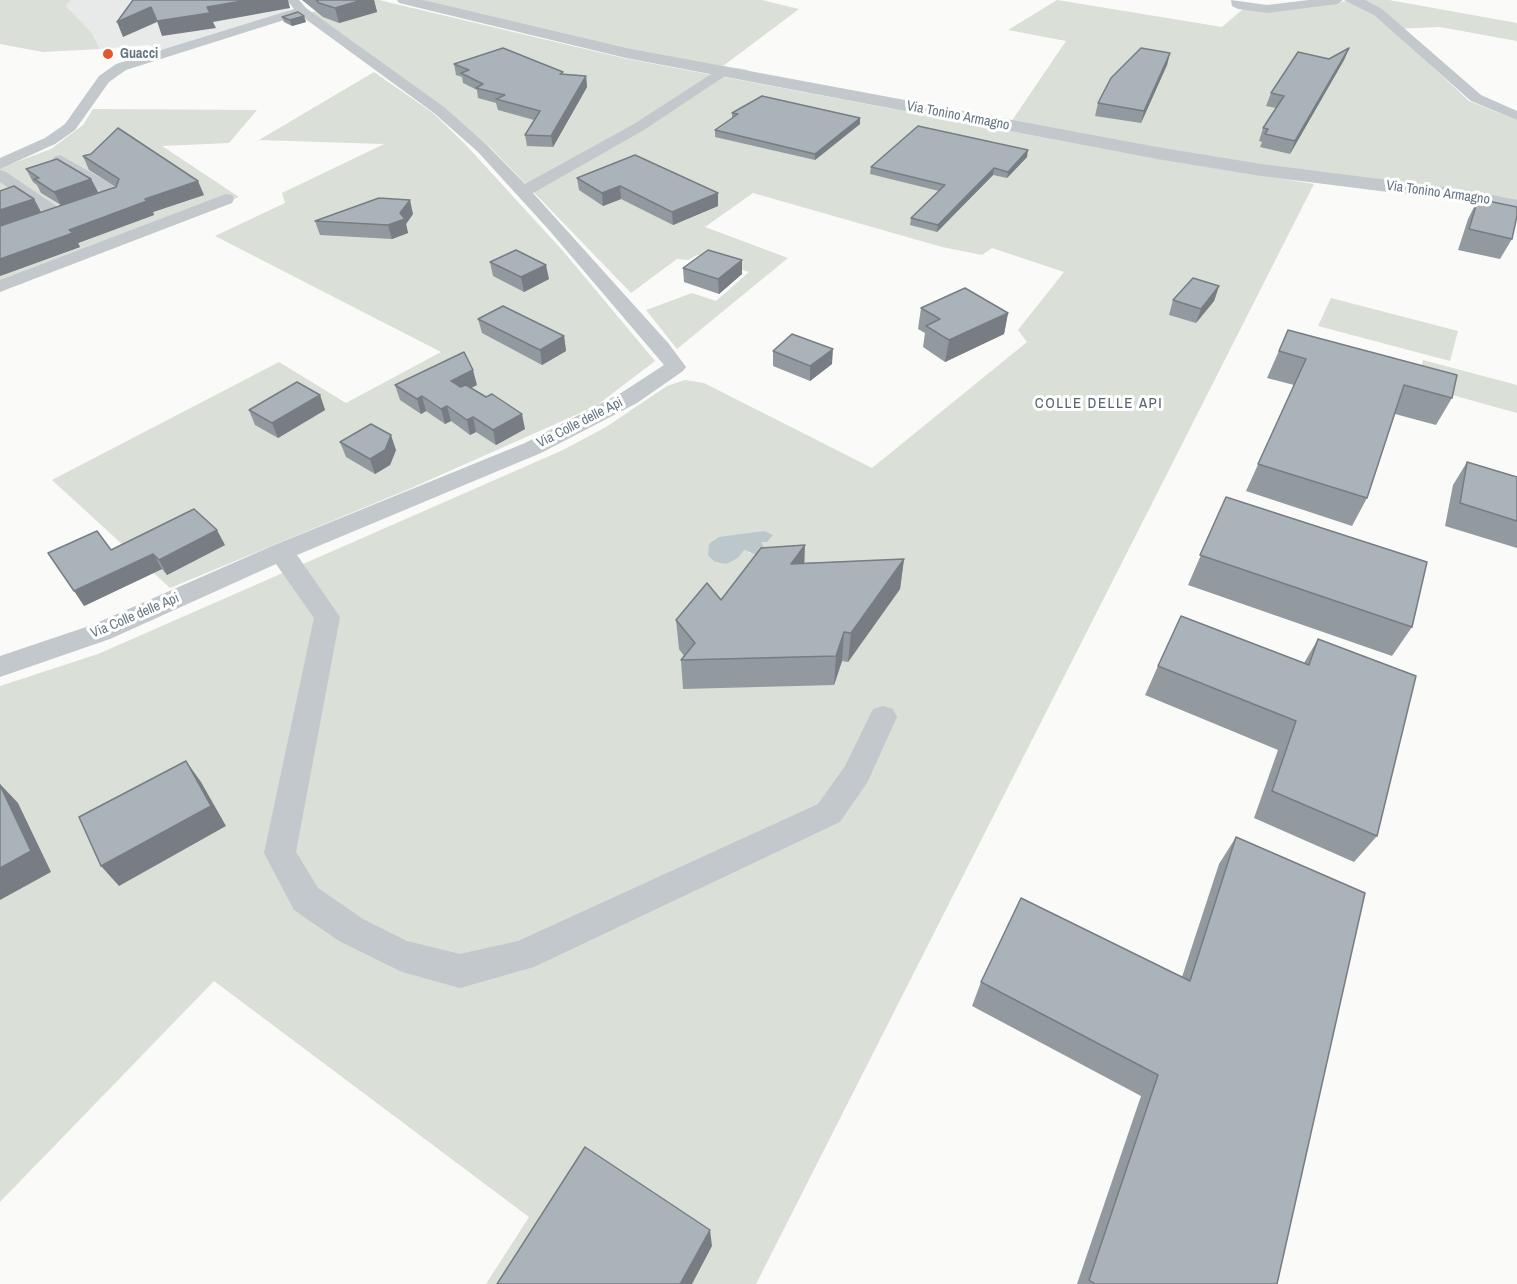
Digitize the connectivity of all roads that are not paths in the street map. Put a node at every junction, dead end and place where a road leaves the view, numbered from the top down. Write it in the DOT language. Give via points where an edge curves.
graph roads {
  1 [pos="404,0"];
  2 [pos="1237,0"];
  3 [pos="1337,0"];
  4 [pos="1350,0"];
  5 [pos="297,6"];
  6 [pos="724,72"];
  7 [pos="1517,116"];
  8 [pos="38,147"];
  9 [pos="0,164"];
  10 [pos="0,175"];
  11 [pos="524,191"];
  12 [pos="226,199"];
  13 [pos="1517,206"];
  14 [pos="59,214"];
  15 [pos="39,221"];
  16 [pos="0,286"];
  17 [pos="281,552"];
  18 [pos="0,666"];
  19 [pos="883,717"];
  1 -- 6 [label="street, Via Tonino Armagno"];
  2 -- 3 [label="street" via="1242,6 1268,9"];
  4 -- 7 [label="street" via="1378,12 1476,98"];
  5 -- 8 [label="street" via="209,41 140,60 109,75 70,127"];
  5 -- 11 [label="street, Via Colle delle Api" via="439,110"];
  6 -- 11 [label="street" via="639,127"];
  6 -- 13 [label="street, Via Tonino Armagno" via="1157,153"];
  8 -- 9 [label="street"];
  8 -- 14 [label="street" via="116,194"];
  10 -- 14 [label="street"];
  11 -- 17 [label="street, Via Colle delle Api" via="676,367 629,398 533,448"];
  12 -- 16 [label="street"];
  14 -- 15 [label="street"];
  17 -- 18 [label="street, Via Colle delle Api" via="101,632"];
  17 -- 19 [label="street" via="327,616 280,853 306,899 351,930 402,956 460,971 522,956 829,813 856,774"];
}
